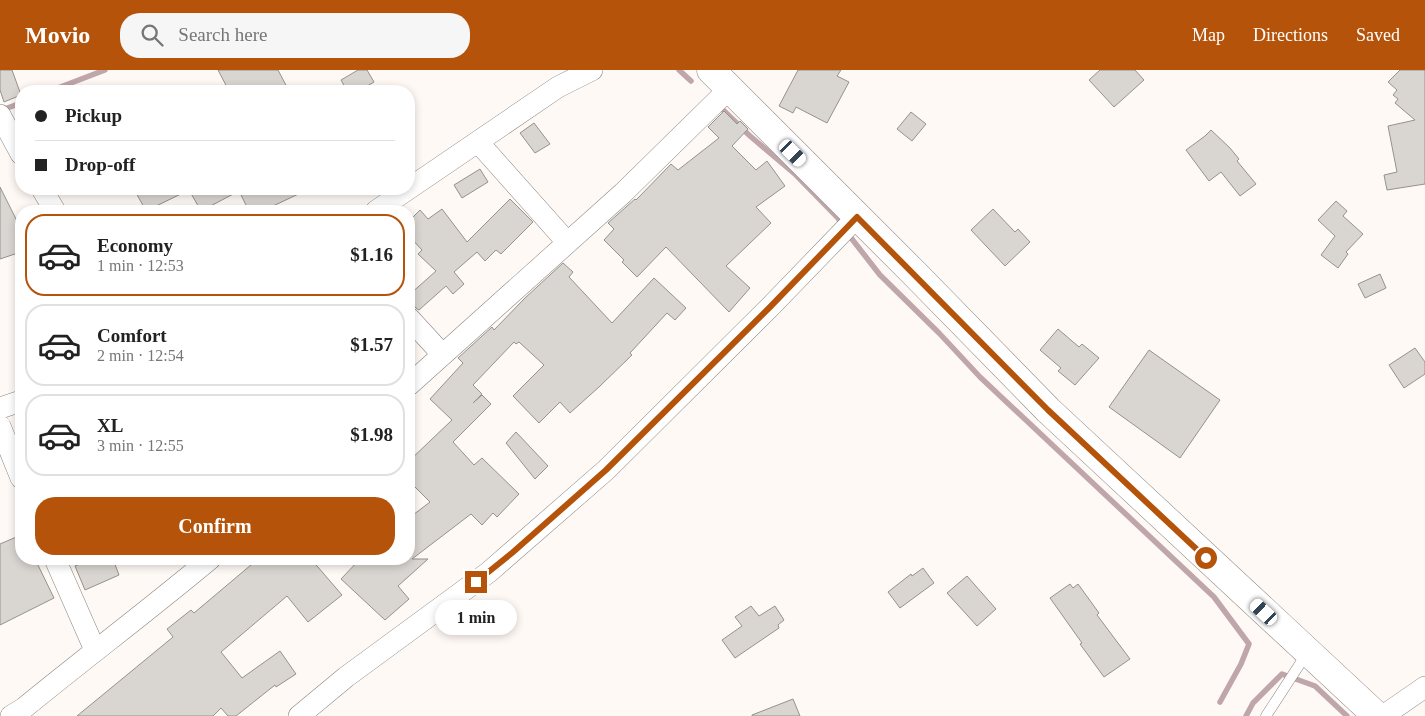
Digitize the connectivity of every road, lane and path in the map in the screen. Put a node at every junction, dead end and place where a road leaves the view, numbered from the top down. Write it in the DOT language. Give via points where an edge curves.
graph roads {
  1 [pos="592,70"];
  2 [pos="720,80"];
  3 [pos="0,115"];
  4 [pos="478,142"];
  5 [pos="15,143"];
  6 [pos="415,185"];
  7 [pos="400,195"];
  8 [pos="385,205"];
  9 [pos="857,217"];
  10 [pos="568,242"];
  11 [pos="415,325"];
  12 [pos="442,354"];
  13 [pos="415,379"];
  14 [pos="15,402"];
  15 [pos="0,408"];
  16 [pos="0,426"];
  17 [pos="15,463"];
  18 [pos="58,565"];
  19 [pos="203,565"];
  20 [pos="95,650"];
  21 [pos="1307,652"];
  22 [pos="1425,687"];
  23 [pos="11,716"];
  24 [pos="299,716"];
  25 [pos="1266,716"];
  26 [pos="1377,716"];
  27 [pos="1383,716"];
  1 -- 4 [label="street" via="558,87"];
  2 -- 9 [label="main road"];
  2 -- 10 [label="street" via="623,193"];
  3 -- 5 [label="street"];
  4 -- 6 [label="street"];
  4 -- 10 [label="street"];
  7 -- 8 [label="street"];
  9 -- 21 [label="main road" via="1048,410"];
  9 -- 24 [label="street" via="606,470 490,572 346,677"];
  10 -- 12 [label="street"];
  11 -- 12 [label="street"];
  12 -- 13 [label="street"];
  14 -- 15 [label="street"];
  16 -- 17 [label="street"];
  18 -- 20 [label="street"];
  19 -- 20 [label="street"];
  20 -- 23 [label="street"];
  21 -- 25 [label="lane"];
  21 -- 26 [label="main road"];
  22 -- 27 [label="street"];
}
